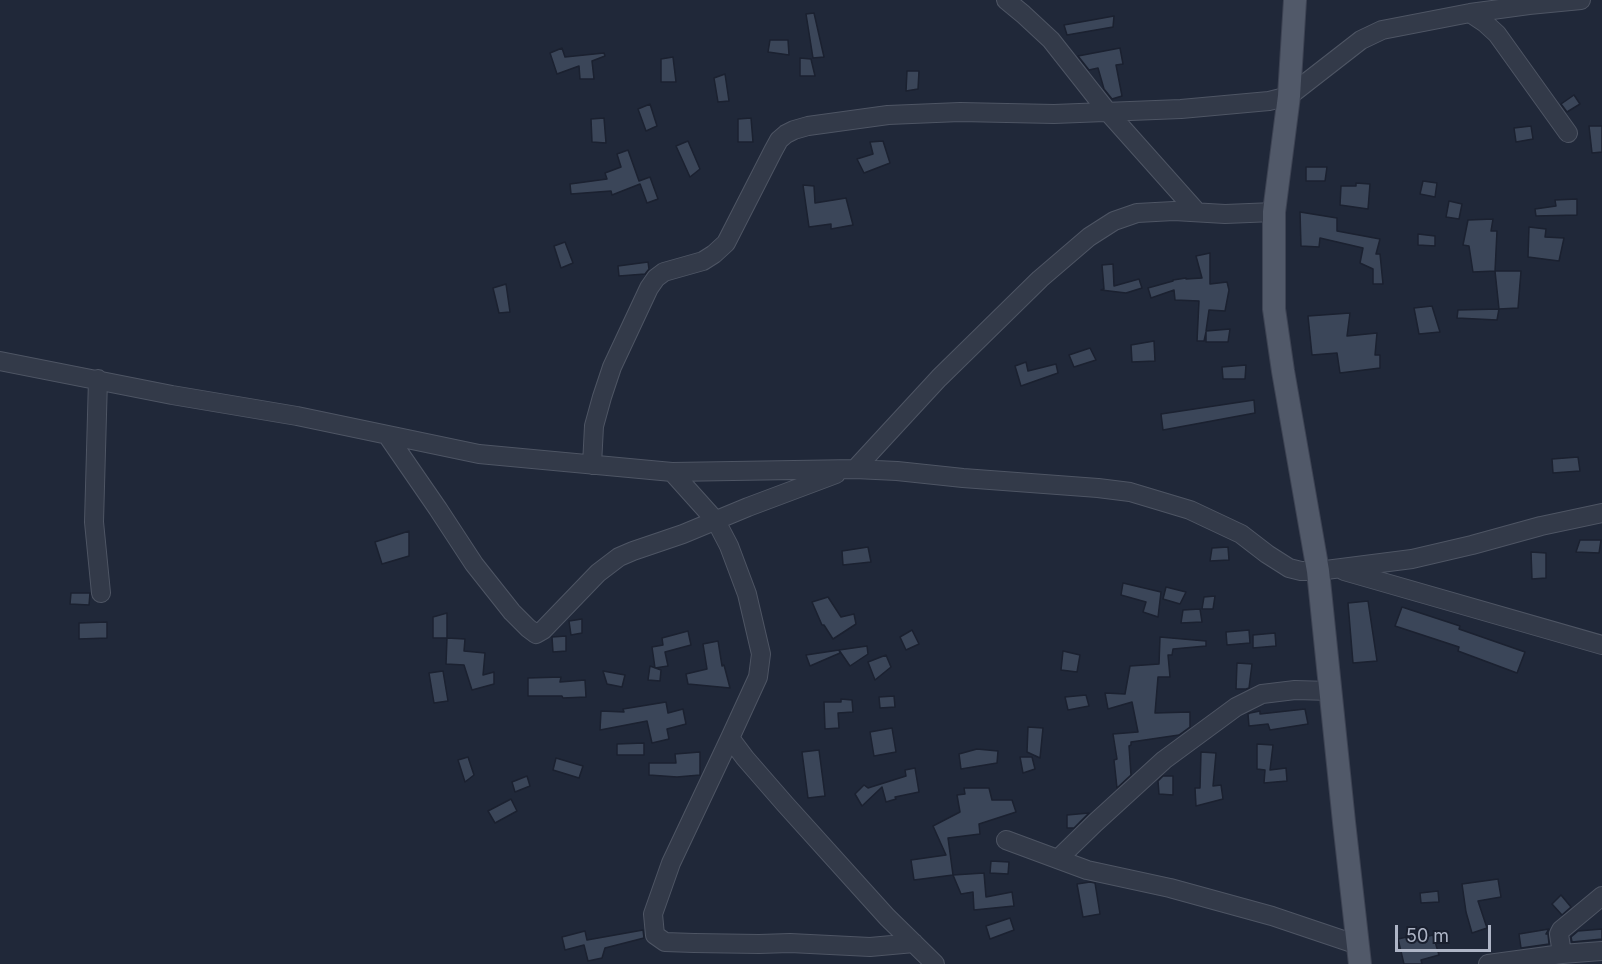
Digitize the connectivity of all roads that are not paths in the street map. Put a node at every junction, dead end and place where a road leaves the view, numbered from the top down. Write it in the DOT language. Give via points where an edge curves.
graph roads {
  1 [pos="1006,0"];
  2 [pos="1295,0"];
  3 [pos="1581,0"];
  4 [pos="1470,13"];
  5 [pos="1289,96"];
  6 [pos="1107,111"];
  7 [pos="1568,133"];
  8 [pos="1197,212"];
  9 [pos="1274,212"];
  10 [pos="0,361"];
  11 [pos="98,379"];
  12 [pos="387,435"];
  13 [pos="592,465"];
  14 [pos="850,470"];
  15 [pos="672,472"];
  16 [pos="1602,513"];
  17 [pos="716,521"];
  18 [pos="1327,570"];
  19 [pos="101,593"];
  20 [pos="1602,645"];
  21 [pos="1331,692"];
  22 [pos="730,738"];
  23 [pos="1006,840"];
  24 [pos="1058,859"];
  25 [pos="1602,896"];
  26 [pos="914,943"];
  27 [pos="1602,951"];
  28 [pos="1359,955"];
  29 [pos="1569,957"];
  30 [pos="935,964"];
  31 [pos="1488,964"];
  1 -- 6 [label="street" via="1051,40"];
  2 -- 5 [label="main road"];
  3 -- 4 [label="street"];
  4 -- 5 [label="street" via="1382,30 1361,40"];
  4 -- 7 [label="street" via="1502,41"];
  5 -- 6 [label="street" via="1257,103"];
  5 -- 9 [label="main road"];
  6 -- 8 [label="street"];
  6 -- 13 [label="street" via="888,115 808,126 786,134 764,166 726,243 695,265 664,272 649,288 602,397 594,426"];
  8 -- 9 [label="street"];
  8 -- 14 [label="street" via="1137,213 1114,221 1089,237 1040,279"];
  9 -- 18 [label="main road" via="1274,309 1283,371"];
  10 -- 11 [label="street"];
  11 -- 12 [label="street"];
  11 -- 19 [label="street" via="94,522"];
  12 -- 13 [label="street" via="479,454"];
  12 -- 17 [label="street" via="474,564 512,612 536,634 619,557"];
  13 -- 15 [label="street"];
  14 -- 15 [label="street"];
  14 -- 17 [label="street"];
  14 -- 18 [label="street" via="1130,492 1190,510 1241,534 1289,568"];
  15 -- 17 [label="street"];
  16 -- 18 [label="street" via="1412,559"];
  17 -- 22 [label="street" via="747,594 761,654 758,677"];
  18 -- 20 [label="street"];
  18 -- 21 [label="main road"];
  21 -- 24 [label="street" via="1295,690 1262,694 1236,706 1164,760"];
  21 -- 28 [label="main road"];
  22 -- 26 [label="street" via="785,804"];
  22 -- 26 [label="street" via="671,863 652,914 655,935 665,942 694,943"];
  23 -- 24 [label="street"];
  24 -- 28 [label="street" via="1087,870 1272,916"];
  25 -- 29 [label="street" via="1561,930 1559,934"];
  26 -- 30 [label="street"];
  27 -- 29 [label="street"];
  29 -- 31 [label="street"];
}
